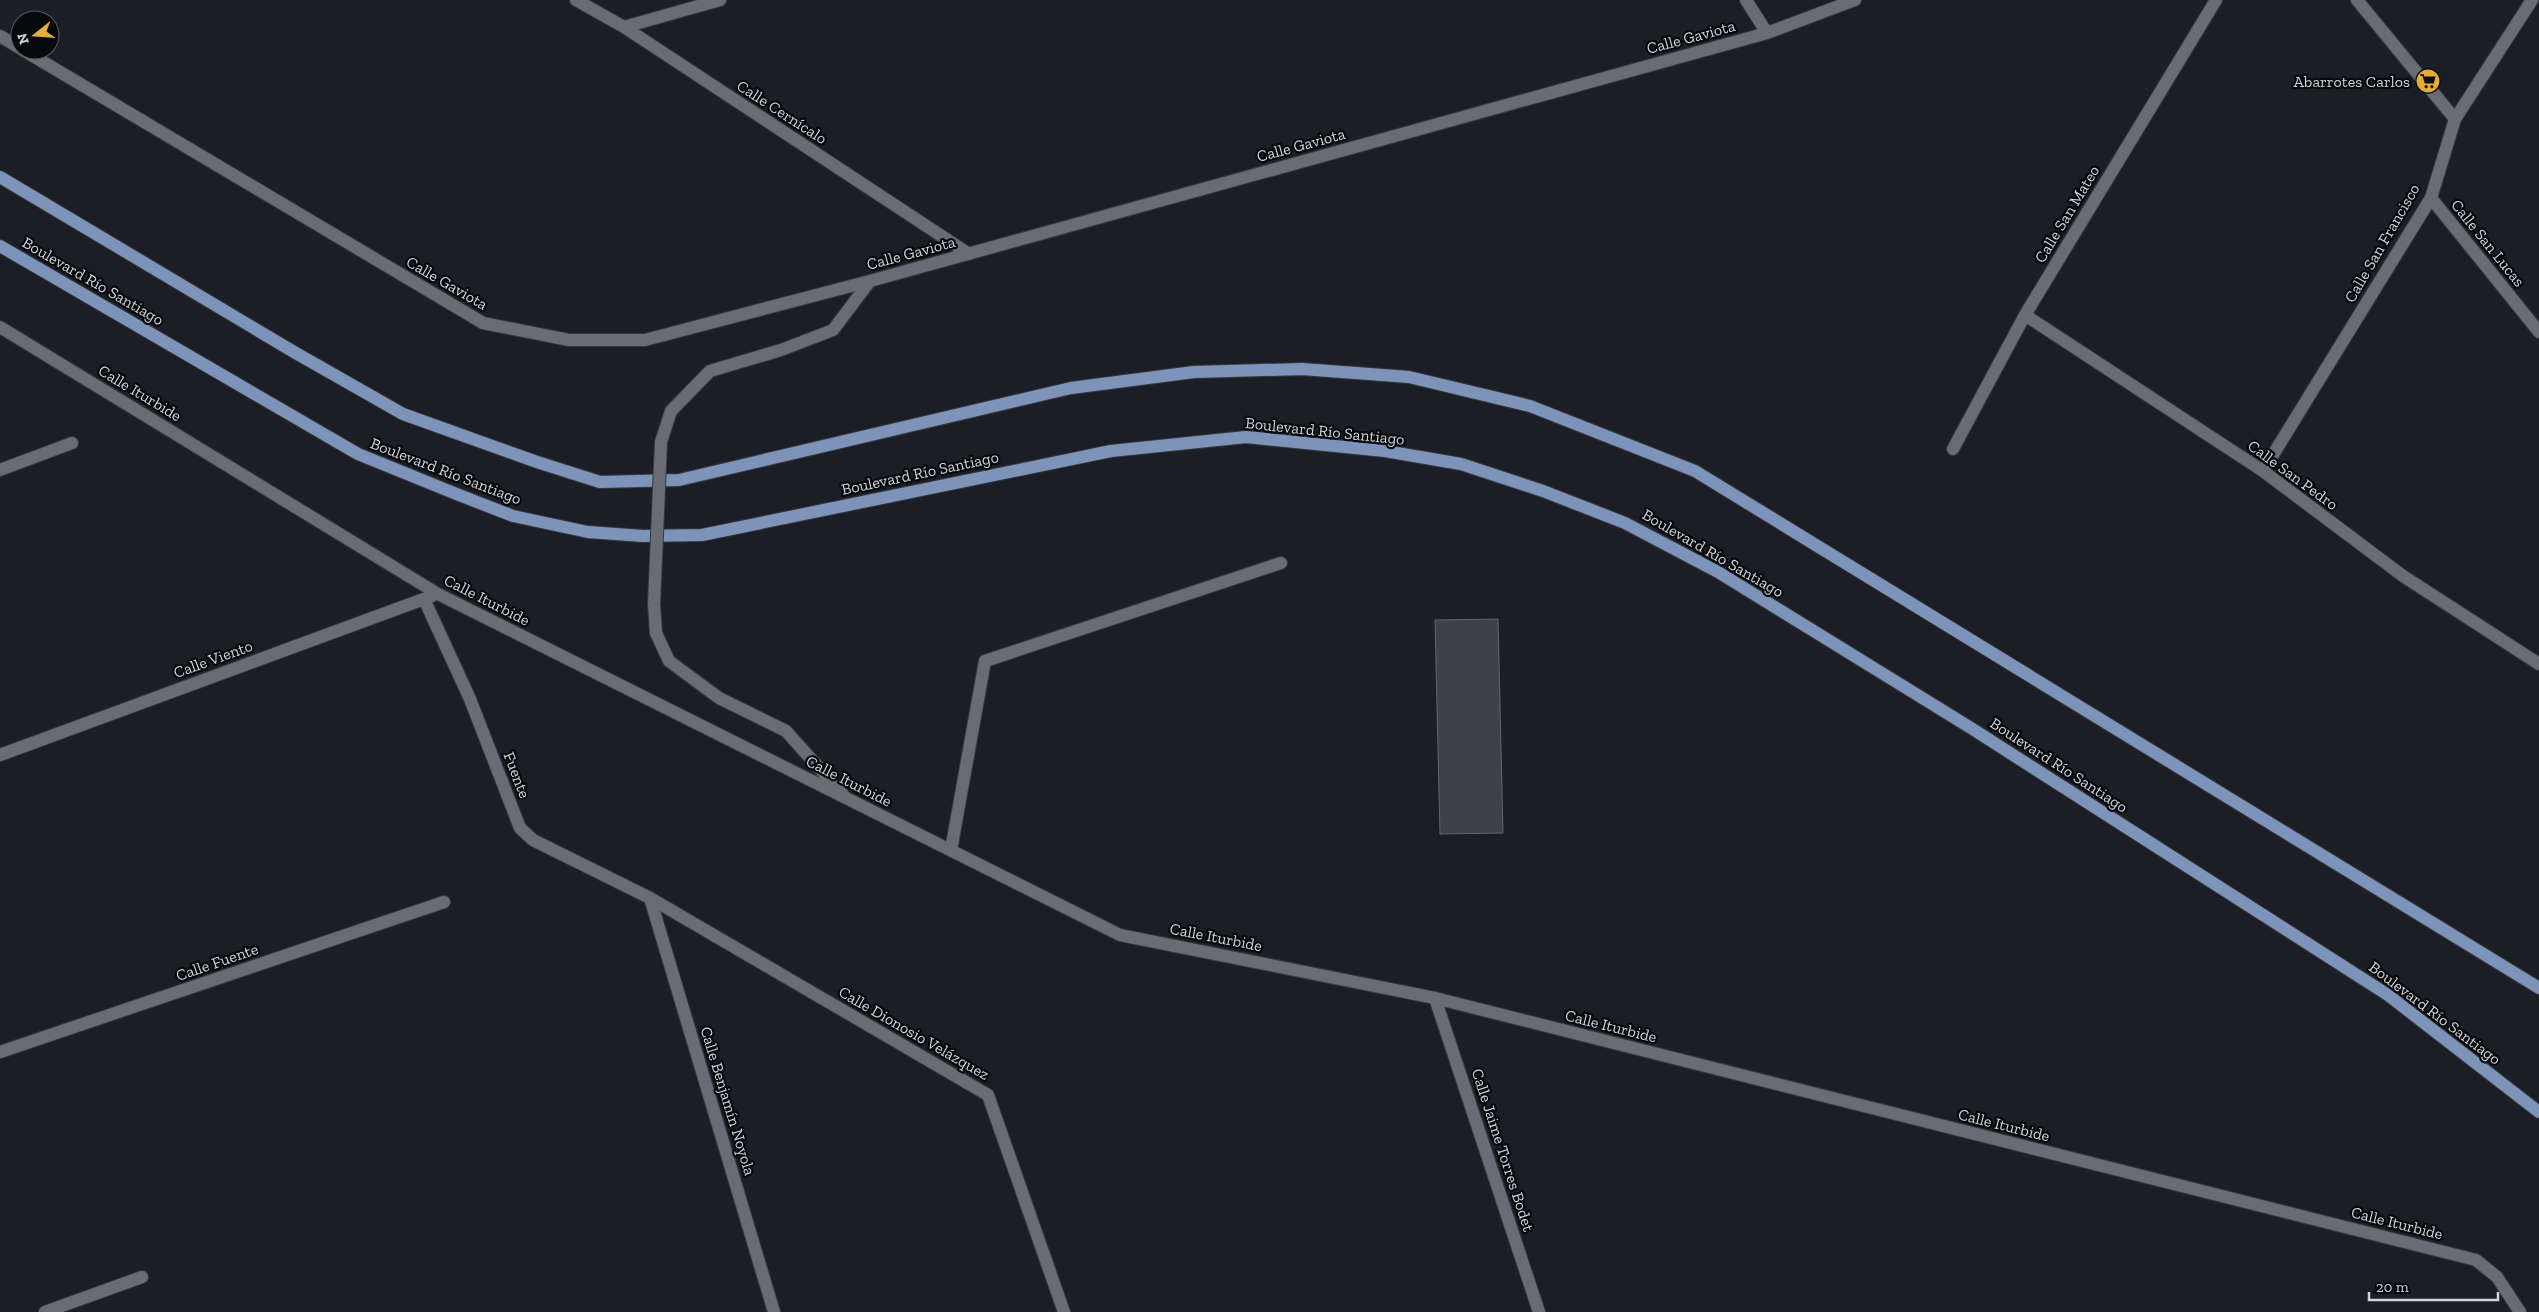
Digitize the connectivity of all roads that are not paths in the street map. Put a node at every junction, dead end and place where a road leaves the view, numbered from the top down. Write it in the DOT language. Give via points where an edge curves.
graph roads {
  1 [pos="576,0"];
  2 [pos="720,0"];
  3 [pos="1746,0"];
  4 [pos="1855,0"];
  5 [pos="2216,0"];
  6 [pos="2357,0"];
  7 [pos="2532,0"];
  8 [pos="624,27"];
  9 [pos="1767,33"];
  10 [pos="41,60"];
  11 [pos="2454,119"];
  12 [pos="0,176"];
  13 [pos="2431,198"];
  14 [pos="0,246"];
  15 [pos="968,254"];
  16 [pos="870,281"];
  17 [pos="2025,315"];
  18 [pos="0,327"];
  19 [pos="2539,332"];
  20 [pos="72,444"];
  21 [pos="1953,449"];
  22 [pos="0,470"];
  23 [pos="2263,471"];
  24 [pos="1281,563"];
  25 [pos="438,594"];
  26 [pos="424,599"];
  27 [pos="2539,664"];
  28 [pos="0,755"];
  29 [pos="844,796"];
  30 [pos="951,850"];
  31 [pos="650,898"];
  32 [pos="444,902"];
  33 [pos="2539,988"];
  34 [pos="1435,998"];
  35 [pos="0,1052"];
  36 [pos="2539,1112"];
  37 [pos="142,1277"];
  38 [pos="45,1312"];
  39 [pos="774,1312"];
  40 [pos="1064,1312"];
  41 [pos="1540,1312"];
  42 [pos="2520,1312"];
  1 -- 8 [label="street, Calle Cernícalo"];
  2 -- 8 [label="street"];
  3 -- 9 [label="street"];
  4 -- 9 [label="street, Calle Gaviota"];
  5 -- 17 [label="street, Calle San Mateo"];
  6 -- 11 [label="street"];
  7 -- 11 [label="street, Calle San Francisco"];
  8 -- 15 [label="street, Calle Cernícalo"];
  9 -- 15 [label="street, Calle Gaviota"];
  10 -- 16 [label="street, Calle Gaviota" via="483,323 568,340 645,340"];
  11 -- 13 [label="street, Calle San Francisco"];
  12 -- 33 [label="main road" via="403,414 600,482 679,480 1072,388 1194,372 1302,368 1409,377 1530,406 1695,472"];
  13 -- 19 [label="street, Calle San Lucas"];
  13 -- 23 [label="street, Calle San Francisco"];
  14 -- 36 [label="main road, Boulevard Río Santiago" via="358,454 513,516 588,532 643,536 702,535 1111,451 1246,437 1385,451 1461,464 1544,491 1625,522 1718,572 1963,722 2388,995"];
  15 -- 16 [label="street, Calle Gaviota"];
  16 -- 29 [label="street, bridge" via="833,330 781,350 710,371 671,411 661,442 654,604 656,634 669,661 719,698 786,731"];
  17 -- 21 [label="street, Calle San Mateo"];
  17 -- 23 [label="street, Calle San Pedro"];
  18 -- 25 [label="street, Calle Iturbide"];
  20 -- 22 [label="street"];
  23 -- 27 [label="street, Calle San Pedro" via="2403,576"];
  24 -- 30 [label="street" via="985,661"];
  25 -- 26 [label="street, Calle Viento"];
  25 -- 29 [label="street, Calle Iturbide"];
  26 -- 28 [label="street, Calle Viento"];
  26 -- 31 [label="street, Fuente" via="470,699 520,828 533,840"];
  29 -- 30 [label="street, Calle Iturbide"];
  30 -- 34 [label="street, Calle Iturbide" via="1120,935"];
  31 -- 39 [label="street, Calle Benjamín Noyola"];
  31 -- 40 [label="street, Calle Dionosio Velázquez" via="988,1095"];
  32 -- 35 [label="street, Calle Fuente"];
  34 -- 41 [label="street, Calle Jaime Torres Bodet"];
  34 -- 42 [label="street, Calle Iturbide" via="2476,1260 2497,1277"];
  37 -- 38 [label="street"];
}
